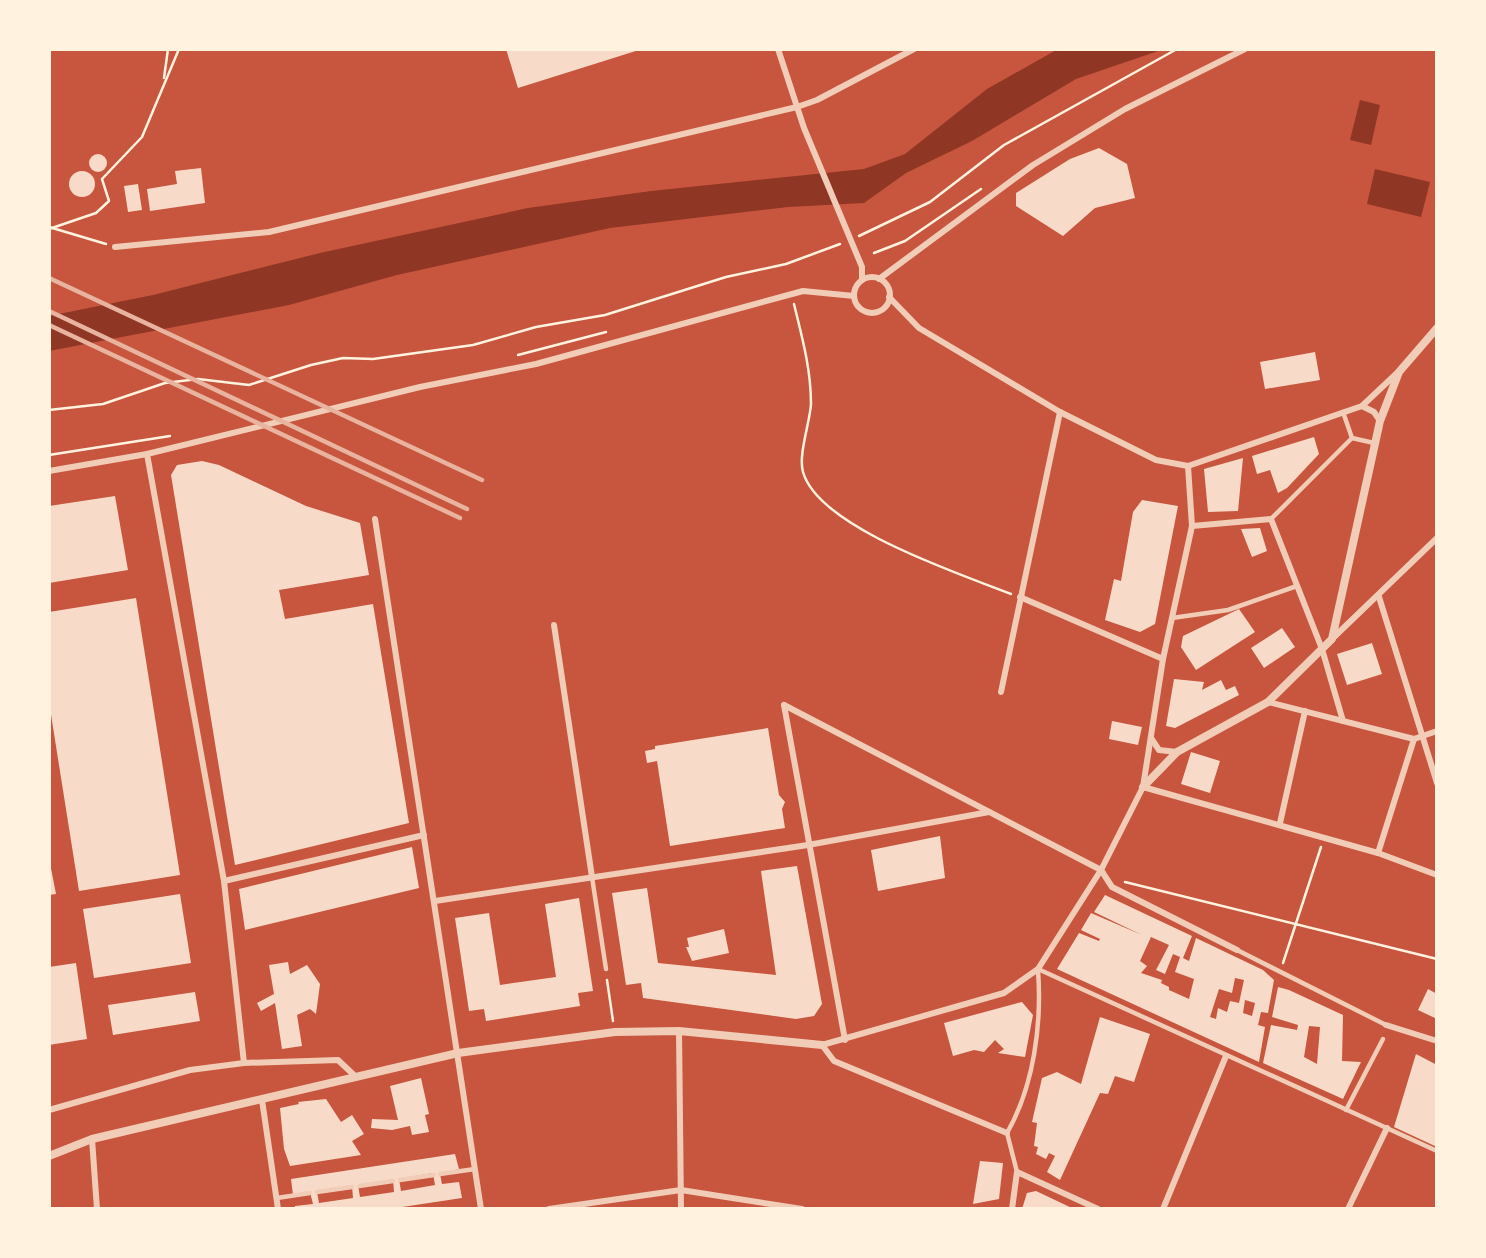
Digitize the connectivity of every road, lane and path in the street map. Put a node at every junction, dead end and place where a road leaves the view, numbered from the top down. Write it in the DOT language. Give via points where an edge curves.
graph roads {
  1 [pos="168,49"];
  2 [pos="179,49"];
  3 [pos="778,49"];
  4 [pos="914,49"];
  5 [pos="1177,49"];
  6 [pos="1245,49"];
  7 [pos="164,81"];
  8 [pos="797,107"];
  9 [pos="50,228"];
  10 [pos="851,241"];
  11 [pos="905,241"];
  12 [pos="115,247"];
  13 [pos="874,253"];
  14 [pos="878,279"];
  15 [pos="862,280"];
  16 [pos="792,294"];
  17 [pos="854,296"];
  18 [pos="889,297"];
  19 [pos="1437,328"];
  20 [pos="612,331"];
  21 [pos="516,356"];
  22 [pos="1399,372"];
  23 [pos="1362,406"];
  24 [pos="49,410"];
  25 [pos="1060,412"];
  26 [pos="1343,412"];
  27 [pos="1380,421"];
  28 [pos="173,436"];
  29 [pos="1352,438"];
  30 [pos="1374,443"];
  31 [pos="148,454"];
  32 [pos="49,455"];
  33 [pos="1188,466"];
  34 [pos="49,471"];
  35 [pos="376,519"];
  36 [pos="1270,519"];
  37 [pos="1192,526"];
  38 [pos="1437,538"];
  39 [pos="1297,586"];
  40 [pos="1020,597"];
  41 [pos="1379,597"];
  42 [pos="1172,618"];
  43 [pos="554,625"];
  44 [pos="1332,639"];
  45 [pos="1322,649"];
  46 [pos="1163,659"];
  47 [pos="1001,692"];
  48 [pos="1268,702"];
  49 [pos="1306,711"];
  50 [pos="1343,721"];
  51 [pos="1437,731"];
  52 [pos="1422,735"];
  53 [pos="1151,738"];
  54 [pos="1414,739"];
  55 [pos="1177,752"];
  56 [pos="1437,783"];
  57 [pos="1143,787"];
  58 [pos="989,813"];
  59 [pos="1280,823"];
  60 [pos="425,835"];
  61 [pos="1324,837"];
  62 [pos="808,845"];
  63 [pos="1378,853"];
  64 [pos="1101,870"];
  65 [pos="1437,875"];
  66 [pos="592,877"];
  67 [pos="224,881"];
  68 [pos="1112,887"];
  69 [pos="435,901"];
  70 [pos="1296,925"];
  71 [pos="1237,950"];
  72 [pos="1437,959"];
  73 [pos="606,969"];
  74 [pos="1038,969"];
  75 [pos="1280,970"];
  76 [pos="1386,1025"];
  77 [pos="679,1031"];
  78 [pos="615,1032"];
  79 [pos="1383,1039"];
  80 [pos="845,1040"];
  81 [pos="1437,1041"];
  82 [pos="822,1045"];
  83 [pos="458,1053"];
  84 [pos="1226,1056"];
  85 [pos="244,1063"];
  86 [pos="356,1077"];
  87 [pos="262,1100"];
  88 [pos="49,1110"];
  89 [pos="1346,1110"];
  90 [pos="1387,1128"];
  91 [pos="1007,1133"];
  92 [pos="92,1139"];
  93 [pos="1437,1151"];
  94 [pos="49,1156"];
  95 [pos="475,1168"];
  96 [pos="1017,1171"];
  97 [pos="400,1180"];
  98 [pos="393,1181"];
  99 [pos="359,1186"];
  100 [pos="352,1187"];
  101 [pos="681,1190"];
  102 [pos="317,1192"];
  103 [pos="310,1193"];
  104 [pos="277,1198"];
  105 [pos="97,1209"];
  106 [pos="278,1209"];
  107 [pos="481,1209"];
  108 [pos="549,1209"];
  109 [pos="681,1209"];
  110 [pos="802,1209"];
  111 [pos="1012,1209"];
  112 [pos="1098,1209"];
  113 [pos="1163,1209"];
  114 [pos="1348,1209"];
  1 -- 7 [label="path"];
  2 -- 7 [label="path"];
  3 -- 8 [label="street"];
  4 -- 8 [label="street"];
  5 -- 10 [label="path" via="1004,145 930,202"];
  6 -- 14 [label="street" via="1125,109 1033,165"];
  7 -- 9 [label="path" via="142,137 102,179 109,201 96,213"];
  8 -- 10 [label="street"];
  8 -- 12 [label="street" via="269,232"];
  9 -- 12 [label="path"];
  10 -- 15 [label="street" via="862,267"];
  10 -- 24 [label="path" via="605,316 536,327 473,345 373,359 343,358 249,385 198,379 165,383 103,404"];
  11 -- 13 [label="path"];
  14 -- 15 [label="street"];
  14 -- 18 [label="street" via="887,285"];
  15 -- 17 [label="street"];
  16 -- 17 [label="street"];
  16 -- 31 [label="street" via="536,364 420,387"];
  16 -- 40 [label="path" via="810,379 803,472 817,494 886,545"];
  17 -- 18 [label="street" via="859,308 871,313 882,310"];
  18 -- 25 [label="street" via="919,328"];
  19 -- 22 [label="street"];
  20 -- 21 [label="path"];
  22 -- 23 [label="street"];
  22 -- 27 [label="street"];
  23 -- 26 [label="street"];
  23 -- 27 [label="street"];
  25 -- 33 [label="street" via="1156,460"];
  25 -- 40 [label="street"];
  26 -- 29 [label="street"];
  26 -- 33 [label="street"];
  27 -- 30 [label="street"];
  28 -- 32 [label="path"];
  29 -- 30 [label="street"];
  29 -- 36 [label="street"];
  30 -- 44 [label="street"];
  31 -- 34 [label="street"];
  31 -- 67 [label="street"];
  33 -- 37 [label="street"];
  35 -- 60 [label="street"];
  36 -- 37 [label="street"];
  36 -- 39 [label="street"];
  37 -- 42 [label="street"];
  38 -- 41 [label="street"];
  39 -- 42 [label="street" via="1228,610"];
  39 -- 45 [label="street"];
  40 -- 46 [label="street"];
  40 -- 47 [label="street"];
  41 -- 44 [label="street"];
  41 -- 52 [label="street"];
  42 -- 46 [label="street"];
  43 -- 66 [label="street"];
  44 -- 45 [label="street"];
  45 -- 48 [label="street"];
  45 -- 50 [label="street"];
  46 -- 53 [label="street"];
  48 -- 49 [label="street"];
  48 -- 55 [label="street"];
  49 -- 50 [label="street"];
  49 -- 59 [label="street"];
  50 -- 54 [label="street"];
  51 -- 52 [label="street"];
  52 -- 54 [label="street"];
  52 -- 56 [label="street"];
  53 -- 55 [label="street" via="1159,750"];
  53 -- 57 [label="street"];
  54 -- 63 [label="street"];
  55 -- 57 [label="street"];
  57 -- 59 [label="street"];
  57 -- 64 [label="street"];
  58 -- 62 [label="street"];
  58 -- 62 [label="street" via="784,705"];
  58 -- 64 [label="street"];
  59 -- 61 [label="street"];
  60 -- 67 [label="street"];
  60 -- 69 [label="street"];
  61 -- 63 [label="street"];
  61 -- 70 [label="path"];
  62 -- 66 [label="street"];
  62 -- 80 [label="street"];
  63 -- 65 [label="street"];
  64 -- 68 [label="street"];
  64 -- 74 [label="street"];
  66 -- 69 [label="street"];
  66 -- 73 [label="street"];
  67 -- 85 [label="street"];
  68 -- 70 [label="path" via="1129,881"];
  68 -- 71 [label="street"];
  69 -- 83 [label="street"];
  70 -- 72 [label="path"];
  70 -- 75 [label="path"];
  71 -- 75 [label="street"];
  73 -- 78 [label="path"];
  74 -- 80 [label="street" via="1004,993"];
  74 -- 84 [label="street"];
  74 -- 91 [label="street" via="1035,1043 1019,1112"];
  75 -- 76 [label="street"];
  76 -- 81 [label="street"];
  77 -- 78 [label="street"];
  77 -- 82 [label="street"];
  77 -- 101 [label="street"];
  78 -- 83 [label="street"];
  79 -- 89 [label="street"];
  80 -- 82 [label="street"];
  82 -- 91 [label="street" via="834,1060"];
  83 -- 86 [label="street"];
  83 -- 95 [label="street"];
  84 -- 89 [label="street"];
  84 -- 113 [label="street"];
  85 -- 86 [label="street" via="338,1060"];
  85 -- 88 [label="street" via="190,1070"];
  86 -- 87 [label="street"];
  87 -- 92 [label="street"];
  87 -- 104 [label="street"];
  89 -- 90 [label="street"];
  90 -- 93 [label="street"];
  90 -- 114 [label="street"];
  91 -- 96 [label="street"];
  92 -- 94 [label="street"];
  92 -- 105 [label="street"];
  95 -- 97 [label="street"];
  95 -- 107 [label="street"];
  96 -- 111 [label="street"];
  96 -- 112 [label="street"];
  98 -- 99 [label="street"];
  100 -- 102 [label="street"];
  101 -- 108 [label="street"];
  101 -- 109 [label="street"];
  101 -- 110 [label="street"];
  103 -- 104 [label="street"];
  104 -- 106 [label="street"];
}
